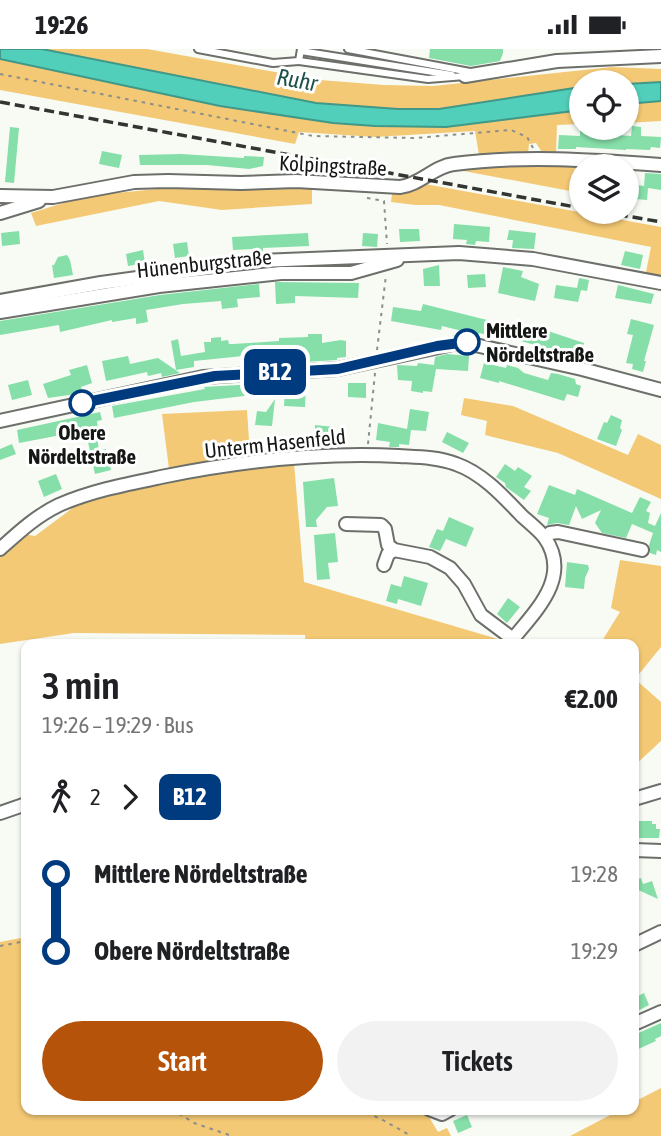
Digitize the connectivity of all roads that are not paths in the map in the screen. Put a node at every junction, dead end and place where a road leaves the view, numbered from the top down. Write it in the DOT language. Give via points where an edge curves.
graph roads {
  1 [pos="198,49"];
  2 [pos="348,49"];
  3 [pos="301,50"];
  4 [pos="661,56"];
  5 [pos="299,61"];
  6 [pos="482,75"];
  7 [pos="465,76"];
  8 [pos="661,165"];
  9 [pos="0,196"];
  10 [pos="52,197"];
  11 [pos="0,213"];
  12 [pos="386,260"];
  13 [pos="661,283"];
  14 [pos="0,301"];
  15 [pos="0,312"];
  16 [pos="661,390"];
  17 [pos="0,421"];
  18 [pos="346,524"];
  19 [pos="545,538"];
  20 [pos="0,549"];
  21 [pos="642,549"];
  22 [pos="394,550"];
  23 [pos="384,565"];
  24 [pos="509,639"];
  25 [pos="513,639"];
  26 [pos="639,792"];
  27 [pos="659,792"];
  28 [pos="639,798"];
  29 [pos="21,806"];
  30 [pos="0,813"];
  31 [pos="639,850"];
  32 [pos="661,851"];
  33 [pos="661,933"];
  34 [pos="639,943"];
  35 [pos="661,1012"];
  36 [pos="639,1022"];
  1 -- 5 [label="lane" via="273,63"];
  2 -- 6 [label="lane"];
  3 -- 5 [label="lane"];
  3 -- 7 [label="lane"];
  4 -- 6 [label="street" via="557,61"];
  5 -- 7 [label="lane" via="428,79"];
  6 -- 7 [label="street"];
  8 -- 10 [label="street, Kolpingstraße" via="584,160 451,164 405,187 168,181 134,182"];
  9 -- 10 [label="street, Kolpingstraße"];
  10 -- 11 [label="street"];
  12 -- 13 [label="street, Hünenburgstraße" via="458,253 524,258"];
  12 -- 14 [label="street, Hünenburgstraße" via="260,261"];
  12 -- 15 [label="street, Hünenburgstraße" via="351,273 281,273 159,286"];
  16 -- 17 [label="street" via="467,342 331,370 204,377"];
  18 -- 22 [label="street" via="381,525"];
  19 -- 20 [label="street, Unterm Hasenfeld" via="486,481 461,466 425,458 367,455 247,462 111,489 45,512"];
  19 -- 21 [label="street" via="558,532"];
  19 -- 25 [label="street" via="553,559 552,587"];
  22 -- 23 [label="street"];
  22 -- 24 [label="street" via="430,557 450,568 481,615"];
  26 -- 27 [label="street"];
  27 -- 28 [label="street"];
  29 -- 30 [label="street"];
  31 -- 32 [label="street"];
  33 -- 34 [label="street"];
  35 -- 36 [label="street"];
}
